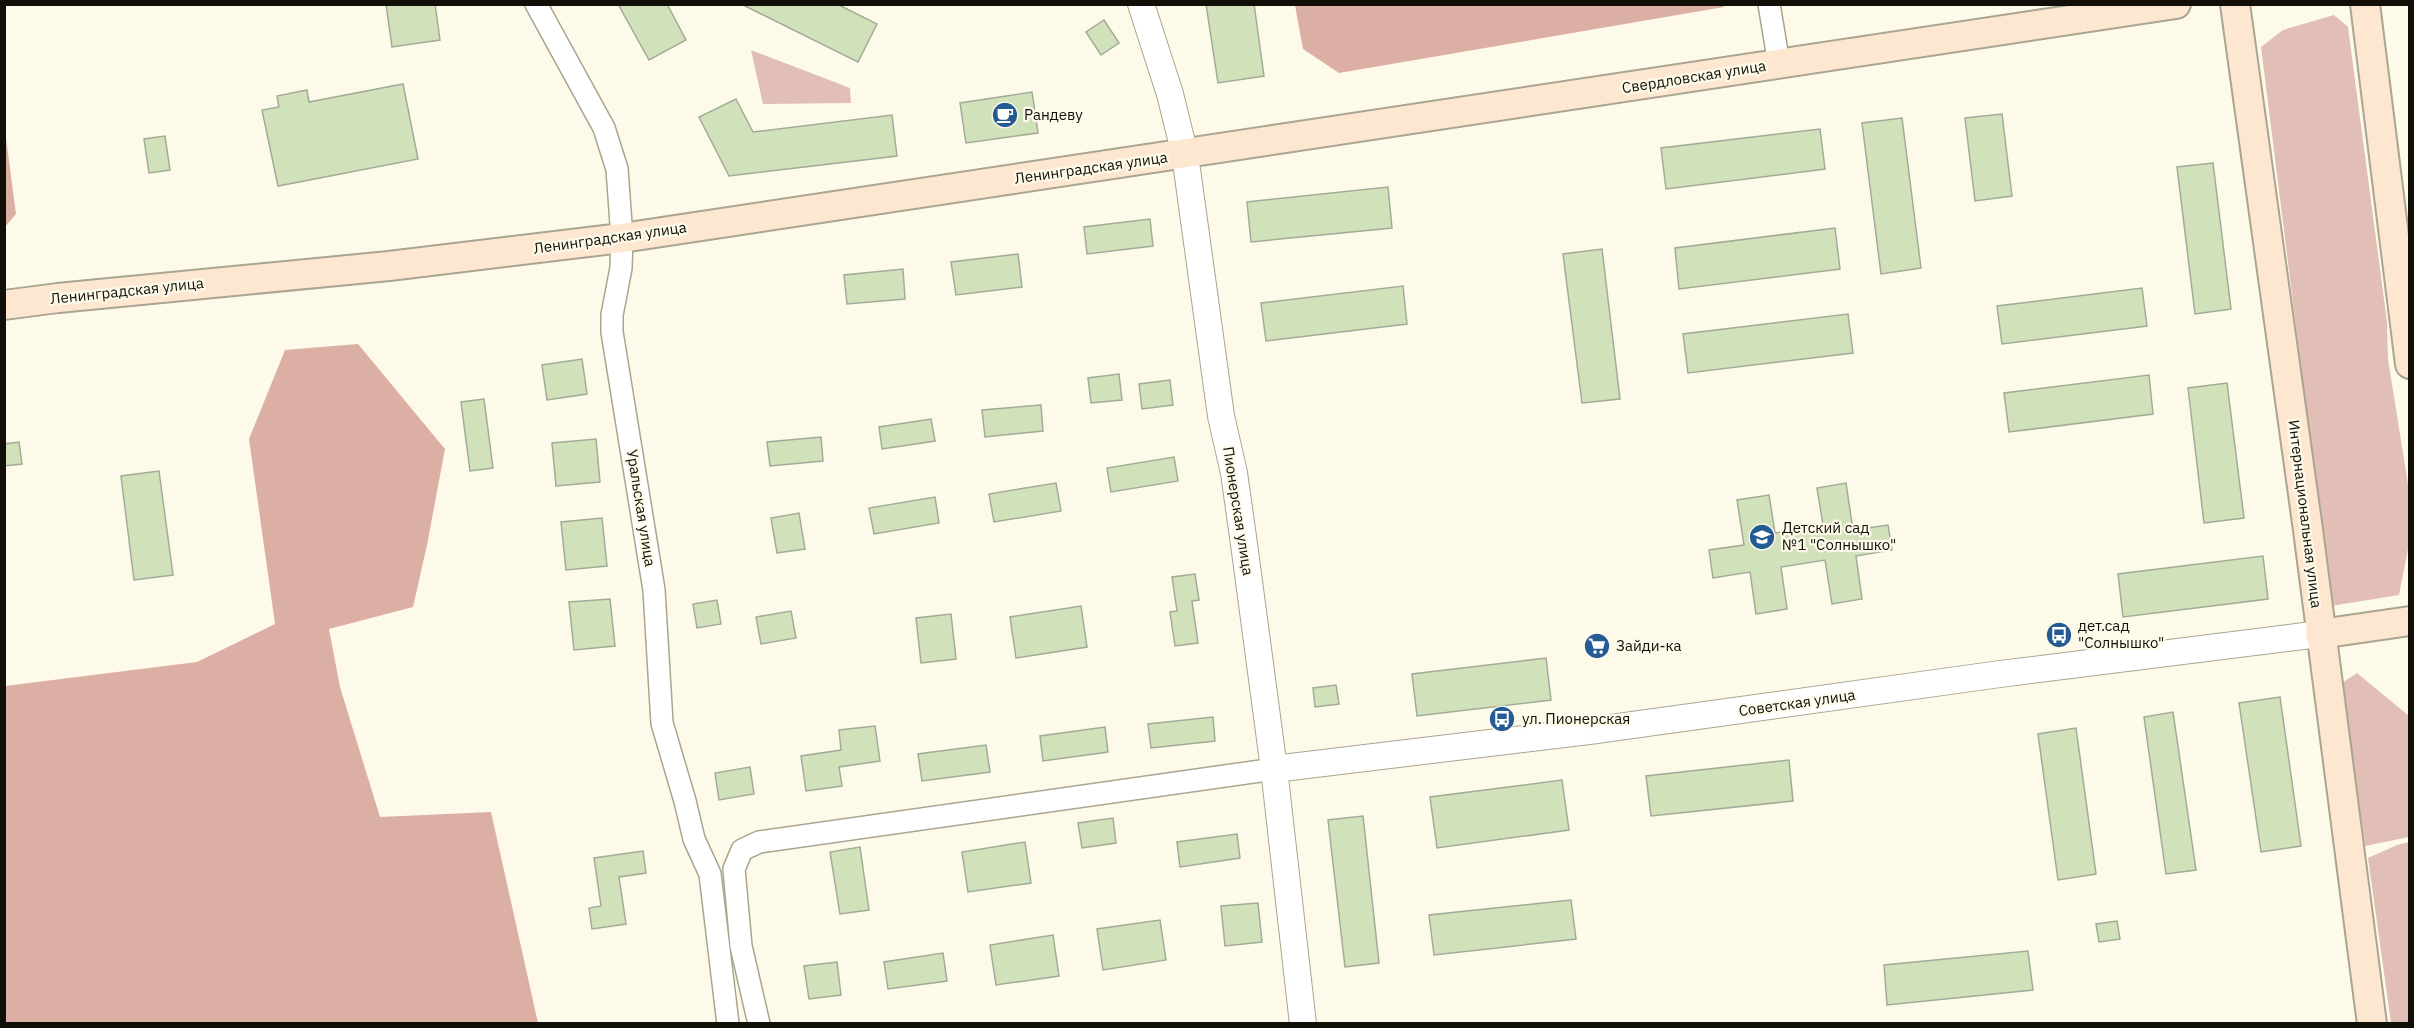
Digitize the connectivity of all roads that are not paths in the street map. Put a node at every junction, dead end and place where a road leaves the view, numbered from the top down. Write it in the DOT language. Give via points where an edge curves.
graph roads {
  1 [pos="536,4"];
  2 [pos="1141,4"];
  3 [pos="1769,4"];
  4 [pos="2176,4"];
  5 [pos="2235,4"];
  6 [pos="2365,4"];
  7 [pos="1779,64"];
  8 [pos="1212,150"];
  9 [pos="1185,155"];
  10 [pos="622,238"];
  11 [pos="4,305"];
  12 [pos="2409,364"];
  13 [pos="2409,621"];
  14 [pos="2320,634"];
  15 [pos="1274,769"];
  16 [pos="734,868"];
  17 [pos="710,874"];
  18 [pos="728,1023"];
  19 [pos="759,1023"];
  20 [pos="1303,1023"];
  21 [pos="2372,1023"];
  1 -- 10 [label="street, Уральская улица" via="604,128 617,169"];
  2 -- 9 [label="street, Пионерская улица"];
  3 -- 7 [label="street"];
  4 -- 7 [label="main road, Свердловская улица"];
  5 -- 14 [label="main road, Интернациональная улица"];
  6 -- 12 [label="main road"];
  7 -- 8 [label="main road, Свердловская улица"];
  8 -- 9 [label="main road, Ленинградская улица"];
  9 -- 10 [label="main road, Ленинградская улица"];
  9 -- 15 [label="street, Пионерская улица"];
  10 -- 11 [label="main road, Ленинградская улица"];
  10 -- 17 [label="street, Уральская улица" via="612,332 654,590 662,723 694,839"];
  13 -- 14 [label="main road"];
  14 -- 15 [label="street, Советская улица"];
  14 -- 21 [label="main road, Интернациональная улица"];
  15 -- 16 [label="street" via="759,842 742,850"];
  15 -- 20 [label="street, Пионерская улица"];
  16 -- 17 [label="street" via="720,875"];
  16 -- 19 [label="street" via="741,946"];
  17 -- 18 [label="street, Уральская улица"];
}
